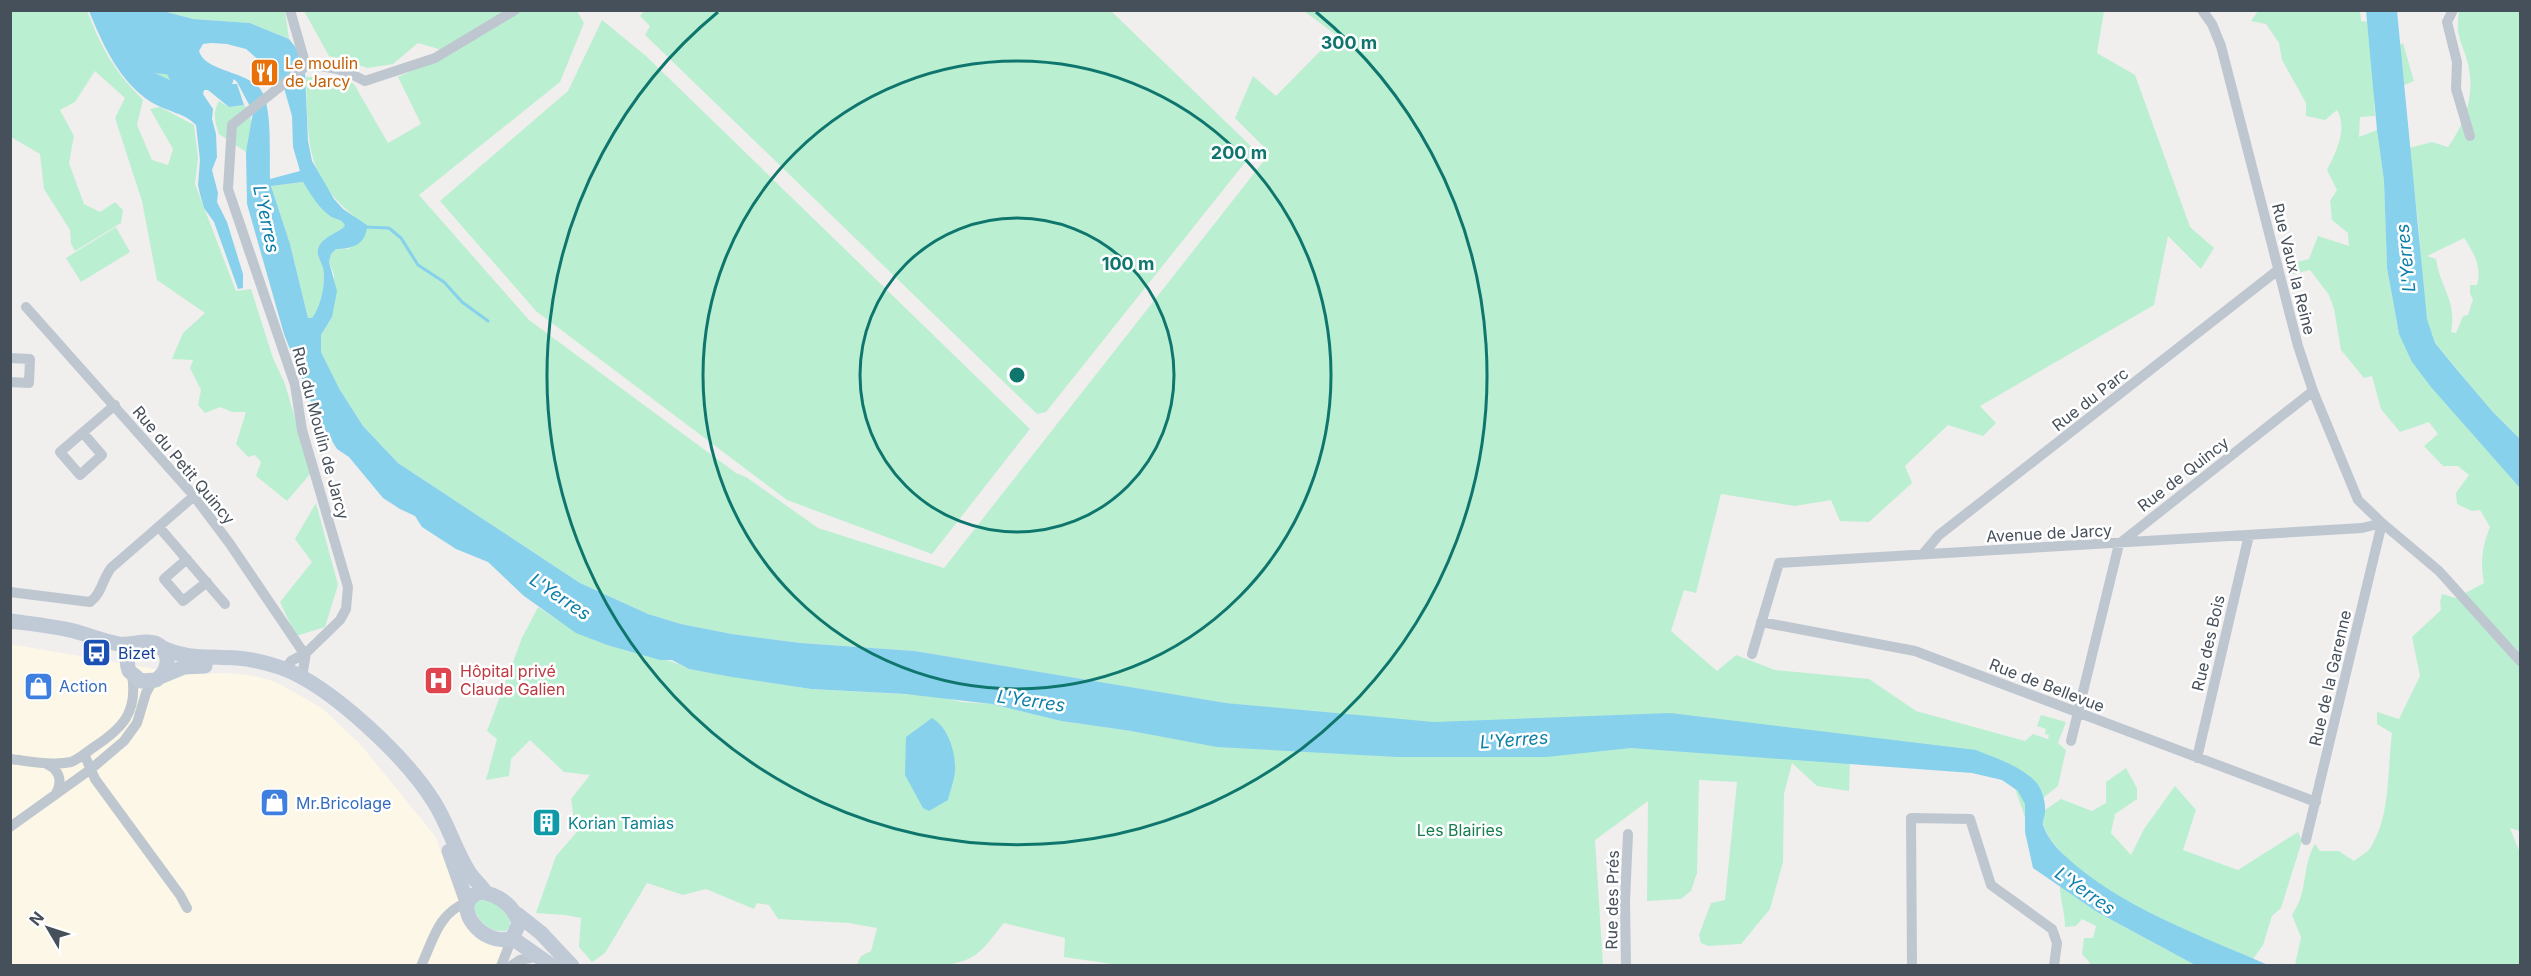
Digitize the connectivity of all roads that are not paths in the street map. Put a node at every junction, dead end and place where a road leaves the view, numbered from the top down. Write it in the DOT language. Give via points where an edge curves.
graph roads {
  1 [pos="290,10"];
  2 [pos="515,10"];
  3 [pos="2202,10"];
  4 [pos="2453,10"];
  5 [pos="306,66"];
  6 [pos="2470,136"];
  7 [pos="2278,270"];
  8 [pos="26,307"];
  9 [pos="10,358"];
  10 [pos="10,382"];
  11 [pos="2313,391"];
  12 [pos="115,405"];
  13 [pos="83,433"];
  14 [pos="194,496"];
  15 [pos="2382,524"];
  16 [pos="159,527"];
  17 [pos="2249,536"];
  18 [pos="2119,544"];
  19 [pos="1923,554"];
  20 [pos="187,559"];
  21 [pos="207,582"];
  22 [pos="10,592"];
  23 [pos="225,604"];
  24 [pos="10,621"];
  25 [pos="1761,622"];
  26 [pos="10,631"];
  27 [pos="139,643"];
  28 [pos="161,647"];
  29 [pos="306,653"];
  30 [pos="1752,654"];
  31 [pos="2520,661"];
  32 [pos="130,668"];
  33 [pos="285,669"];
  34 [pos="302,677"];
  35 [pos="157,679"];
  36 [pos="2079,713"];
  37 [pos="2072,741"];
  38 [pos="84,754"];
  39 [pos="2197,758"];
  40 [pos="10,759"];
  41 [pos="42,762"];
  42 [pos="91,769"];
  43 [pos="55,795"];
  44 [pos="2316,802"];
  45 [pos="10,827"];
  46 [pos="1628,834"];
  47 [pos="2306,840"];
  48 [pos="486,893"];
  49 [pos="467,902"];
  50 [pos="187,908"];
  51 [pos="517,914"];
  52 [pos="512,938"];
  53 [pos="539,956"];
  54 [pos="421,966"];
  55 [pos="501,966"];
  56 [pos="511,966"];
  57 [pos="552,966"];
  58 [pos="572,966"];
  59 [pos="1626,966"];
  60 [pos="1912,966"];
  61 [pos="2054,966"];
  1 -- 5 [label="street"];
  2 -- 5 [label="street" via="435,58 365,81 345,71"];
  3 -- 7 [label="street, Rue Vaux la Reine" via="2221,46"];
  4 -- 6 [label="street" via="2447,22 2457,62 2456,89"];
  5 -- 29 [label="street, Rue du Moulin de Jarcy" via="232,125 228,189 295,385 302,430 348,587 346,609 340,620"];
  7 -- 11 [label="street, Rue Vaux la Reine"];
  7 -- 19 [label="street, Rue du Parc" via="1940,536"];
  8 -- 12 [label="street, Rue du Petit Quincy"];
  9 -- 10 [label="street" via="30,359 29,383"];
  11 -- 15 [label="street, Rue Vaux la Reine" via="2358,500"];
  11 -- 18 [label="street, Rue de Quincy"];
  12 -- 13 [label="street"];
  12 -- 14 [label="street, Rue du Petit Quincy"];
  14 -- 16 [label="street"];
  14 -- 29 [label="street, Rue du Petit Quincy"];
  15 -- 17 [label="street, Avenue de Jarcy"];
  15 -- 31 [label="street, Rue Vaux la Reine" via="2439,571"];
  15 -- 44 [label="street, Rue de la Garenne"];
  16 -- 20 [label="street"];
  16 -- 22 [label="street" via="111,568 99,596 90,602"];
  17 -- 18 [label="street, Avenue de Jarcy"];
  17 -- 39 [label="street, Rue des Bois"];
  18 -- 19 [label="street, Avenue de Jarcy"];
  18 -- 36 [label="street"];
  19 -- 25 [label="street, Avenue de Jarcy" via="1779,563"];
  20 -- 21 [label="street"];
  20 -- 21 [label="street" via="164,579 183,601"];
  21 -- 23 [label="street"];
  24 -- 27 [label="main road" via="75,631 122,645"];
  25 -- 30 [label="street"];
  25 -- 36 [label="street, Rue de Bellevue" via="1915,651"];
  26 -- 32 [label="main road" via="74,640 104,650"];
  27 -- 28 [label="main road" via="151,642"];
  27 -- 32 [label="main road" via="129,652"];
  28 -- 33 [label="main road" via="184,656 239,658"];
  28 -- 35 [label="main road" via="167,659"];
  29 -- 33 [label="street, Rue du Moulin de Jarcy"];
  29 -- 34 [label="street"];
  32 -- 35 [label="main road" via="141,681"];
  32 -- 38 [label="street" via="134,692 126,721 117,732"];
  33 -- 34 [label="main road"];
  34 -- 48 [label="main road" via="381,739 409,769 434,802 469,872"];
  35 -- 42 [label="street" via="132,730"];
  35 -- 49 [label="main road" via="184,667 252,668 292,682 322,701 381,754 417,794 441,834"];
  36 -- 37 [label="street"];
  36 -- 39 [label="street, Rue de Bellevue"];
  38 -- 41 [label="street" via="70,762"];
  38 -- 42 [label="street"];
  39 -- 44 [label="street, Rue de Bellevue"];
  40 -- 41 [label="street"];
  41 -- 43 [label="street" via="51,765 59,776"];
  42 -- 43 [label="street"];
  42 -- 50 [label="street"];
  43 -- 45 [label="street"];
  44 -- 47 [label="street, Rue de la Garenne"];
  46 -- 59 [label="street, Rue des Prés"];
  48 -- 49 [label="main road" via="474,895"];
  48 -- 51 [label="main road" via="499,898"];
  49 -- 52 [label="main road" via="469,916 483,933 503,940"];
  49 -- 54 [label="street" via="445,916"];
  51 -- 52 [label="main road" via="519,924"];
  51 -- 58 [label="main road"];
  52 -- 53 [label="main road"];
  52 -- 55 [label="street"];
  53 -- 56 [label="street"];
  53 -- 57 [label="main road"];
  60 -- 61 [label="street" via="1911,818 1970,819 1992,885 2052,929 2057,943"];
}
